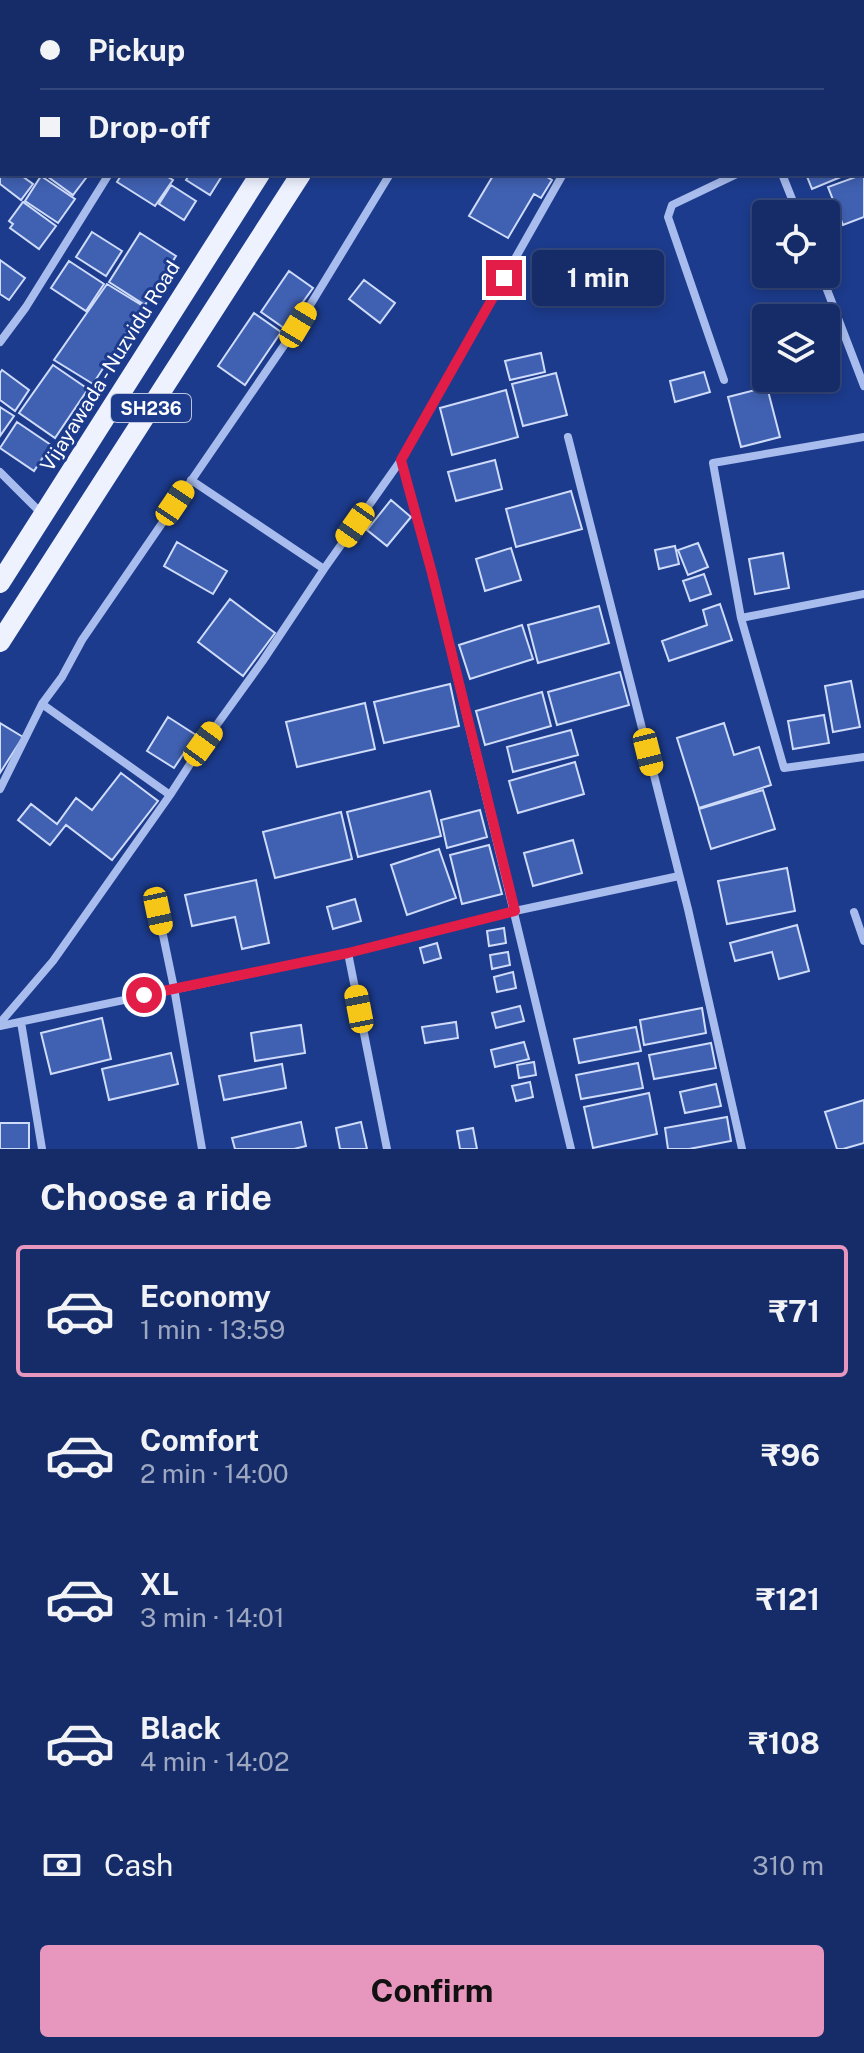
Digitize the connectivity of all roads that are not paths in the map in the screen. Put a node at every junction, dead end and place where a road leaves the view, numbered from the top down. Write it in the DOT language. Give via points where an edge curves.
graph roads {
  1 [pos="108,176"];
  2 [pos="259,176"];
  3 [pos="300,176"];
  4 [pos="389,176"];
  5 [pos="562,176"];
  6 [pos="733,176"];
  7 [pos="783,176"];
  8 [pos="792,200"];
  9 [pos="826,288"];
  10 [pos="0,342"];
  11 [pos="724,380"];
  12 [pos="864,386"];
  13 [pos="568,437"];
  14 [pos="864,437"];
  15 [pos="401,460"];
  16 [pos="0,472"];
  17 [pos="191,480"];
  18 [pos="43,516"];
  19 [pos="324,569"];
  20 [pos="0,583"];
  21 [pos="864,594"];
  22 [pos="741,618"];
  23 [pos="0,642"];
  24 [pos="42,704"];
  25 [pos="864,757"];
  26 [pos="0,789"];
  27 [pos="170,795"];
  28 [pos="679,876"];
  29 [pos="158,911"];
  30 [pos="515,911"];
  31 [pos="854,912"];
  32 [pos="864,941"];
  33 [pos="348,953"];
  34 [pos="174,988"];
  35 [pos="21,1022"];
  36 [pos="0,1024"];
  37 [pos="42,1149"];
  38 [pos="202,1149"];
  39 [pos="387,1149"];
  40 [pos="571,1149"];
  41 [pos="742,1149"];
  1 -- 10 [label="street"];
  2 -- 18 [label="main road, Vijayawada - Nuzvidu Road / SH236"];
  3 -- 23 [label="main road, SH236"];
  4 -- 17 [label="street" via="298,325"];
  5 -- 15 [label="street"];
  6 -- 11 [label="street" via="672,205 668,217"];
  7 -- 8 [label="street"];
  9 -- 12 [label="street"];
  13 -- 28 [label="street"];
  14 -- 22 [label="street" via="713,463"];
  15 -- 19 [label="street"];
  15 -- 30 [label="street"];
  16 -- 18 [label="street"];
  17 -- 19 [label="street"];
  17 -- 24 [label="street"];
  18 -- 20 [label="main road, Vijayawada - Nuzvidu Road / SH236"];
  19 -- 27 [label="street"];
  21 -- 22 [label="street"];
  22 -- 25 [label="street" via="784,768"];
  24 -- 26 [label="street"];
  24 -- 27 [label="street"];
  27 -- 36 [label="street" via="53,961"];
  28 -- 30 [label="street"];
  28 -- 41 [label="street"];
  29 -- 34 [label="street"];
  30 -- 33 [label="street"];
  30 -- 40 [label="street"];
  31 -- 32 [label="street"];
  33 -- 34 [label="street"];
  33 -- 39 [label="street"];
  34 -- 35 [label="street"];
  34 -- 38 [label="street"];
  35 -- 36 [label="street"];
  35 -- 37 [label="street"];
}
